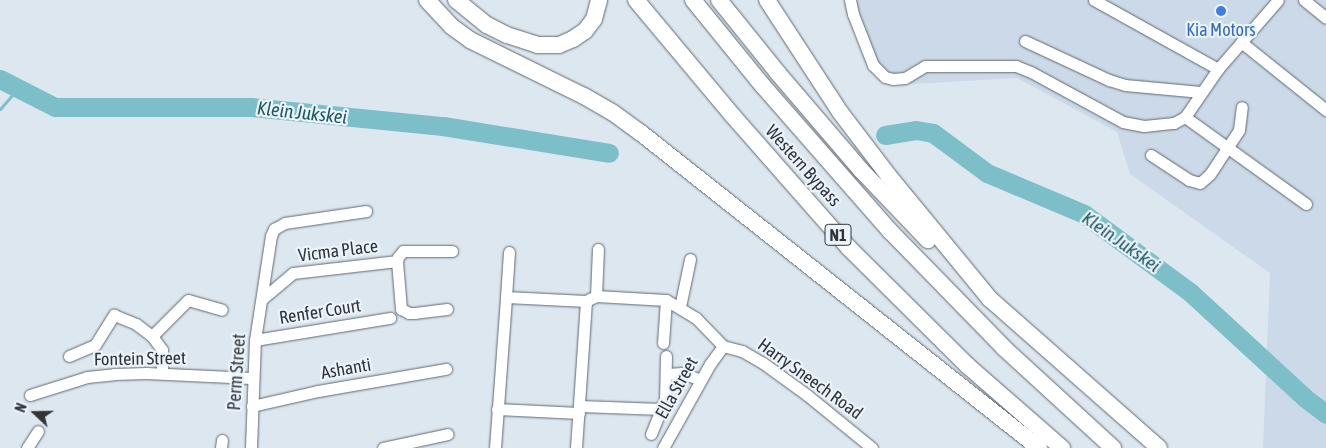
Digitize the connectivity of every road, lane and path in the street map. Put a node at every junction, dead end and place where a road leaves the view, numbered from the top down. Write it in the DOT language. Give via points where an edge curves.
graph roads {
  1 [pos="427,0"];
  2 [pos="456,0"];
  3 [pos="599,0"];
  4 [pos="636,0"];
  5 [pos="693,0"];
  6 [pos="719,0"];
  7 [pos="767,0"];
  8 [pos="850,0"];
  9 [pos="1094,0"];
  10 [pos="1278,0"];
  11 [pos="1312,2"];
  12 [pos="1326,18"];
  13 [pos="1025,41"];
  14 [pos="1241,42"];
  15 [pos="1218,69"];
  16 [pos="1201,92"];
  17 [pos="1242,107"];
  18 [pos="1326,110"];
  19 [pos="1185,117"];
  20 [pos="1228,148"];
  21 [pos="1151,155"];
  22 [pos="1306,204"];
  23 [pos="366,211"];
  24 [pos="598,249"];
  25 [pos="452,251"];
  26 [pos="509,252"];
  27 [pos="690,259"];
  28 [pos="397,261"];
  29 [pos="506,297"];
  30 [pos="591,298"];
  31 [pos="990,298"];
  32 [pos="262,299"];
  33 [pos="666,300"];
  34 [pos="680,307"];
  35 [pos="447,309"];
  36 [pos="222,310"];
  37 [pos="390,318"];
  38 [pos="152,336"];
  39 [pos="255,340"];
  40 [pos="663,343"];
  41 [pos="723,346"];
  42 [pos="69,356"];
  43 [pos="666,356"];
  44 [pos="446,370"];
  45 [pos="162,374"];
  46 [pos="667,374"];
  47 [pos="252,378"];
  48 [pos="701,380"];
  49 [pos="30,395"];
  50 [pos="252,406"];
  51 [pos="497,409"];
  52 [pos="580,409"];
  53 [pos="661,409"];
  54 [pos="38,430"];
  55 [pos="448,434"];
  56 [pos="651,434"];
  57 [pos="28,448"];
  58 [pos="251,448"];
  59 [pos="383,448"];
  60 [pos="494,448"];
  61 [pos="576,448"];
  62 [pos="663,448"];
  63 [pos="872,448"];
  64 [pos="1039,448"];
  65 [pos="1062,448"];
  66 [pos="1112,448"];
  67 [pos="1158,448"];
  1 -- 64 [label="highway" via="451,26 470,40 584,96 641,133"];
  2 -- 3 [label="highway" via="487,25 538,45 559,45 579,35 594,19"];
  4 -- 65 [label="highway, Western Bypass / N1" via="849,248 968,366"];
  5 -- 66 [label="highway, Western Bypass / N1" via="763,86 890,231 1004,348"];
  6 -- 31 [label="highway" via="861,170 935,247"];
  7 -- 31 [label="highway" via="846,120 925,222"];
  8 -- 19 [label="street" via="873,65 885,77 905,78 925,66 1016,66 1134,125 1174,123"];
  9 -- 15 [label="street"];
  10 -- 14 [label="street"];
  11 -- 12 [label="street"];
  13 -- 16 [label="street" via="1068,63 1125,85"];
  14 -- 15 [label="street"];
  14 -- 18 [label="street"];
  15 -- 16 [label="street"];
  16 -- 19 [label="street"];
  17 -- 20 [label="street" via="1239,130"];
  19 -- 20 [label="street"];
  20 -- 21 [label="street" via="1200,183 1188,180"];
  20 -- 22 [label="street"];
  23 -- 32 [label="street, Perm Street" via="285,223 274,229"];
  24 -- 30 [label="street"];
  25 -- 28 [label="street, Vicma Place" via="403,251"];
  26 -- 29 [label="street"];
  27 -- 34 [label="street"];
  28 -- 32 [label="street, Vicma Place" via="293,273"];
  28 -- 35 [label="street, Vicma Place" via="401,309 415,313"];
  29 -- 30 [label="street"];
  29 -- 51 [label="street"];
  30 -- 33 [label="street"];
  30 -- 52 [label="street"];
  31 -- 67 [label="highway"];
  32 -- 39 [label="street, Perm Street"];
  33 -- 34 [label="street"];
  33 -- 40 [label="street"];
  34 -- 41 [label="street" via="696,318"];
  36 -- 38 [label="street" via="188,300"];
  37 -- 39 [label="street, Renfer Court"];
  38 -- 42 [label="street" via="136,324 114,315 95,345"];
  38 -- 45 [label="street" via="162,350"];
  39 -- 47 [label="street, Perm Street"];
  41 -- 48 [label="street, Ella Street"];
  41 -- 63 [label="street, Harry Sneech Road" via="742,351 763,363"];
  43 -- 46 [label="street"];
  44 -- 50 [label="street, Ashanti" via="318,391"];
  45 -- 47 [label="street, Fontein Street"];
  45 -- 49 [label="street, Fontein Street" via="87,377"];
  46 -- 48 [label="street" via="682,374"];
  46 -- 53 [label="street"];
  47 -- 50 [label="street, Perm Street"];
  48 -- 62 [label="street, Ella Street"];
  50 -- 58 [label="street, Perm Street"];
  51 -- 52 [label="street"];
  51 -- 60 [label="street"];
  52 -- 53 [label="street"];
  52 -- 61 [label="street"];
  53 -- 56 [label="street"];
  54 -- 57 [label="street"];
  55 -- 59 [label="street"];
}
